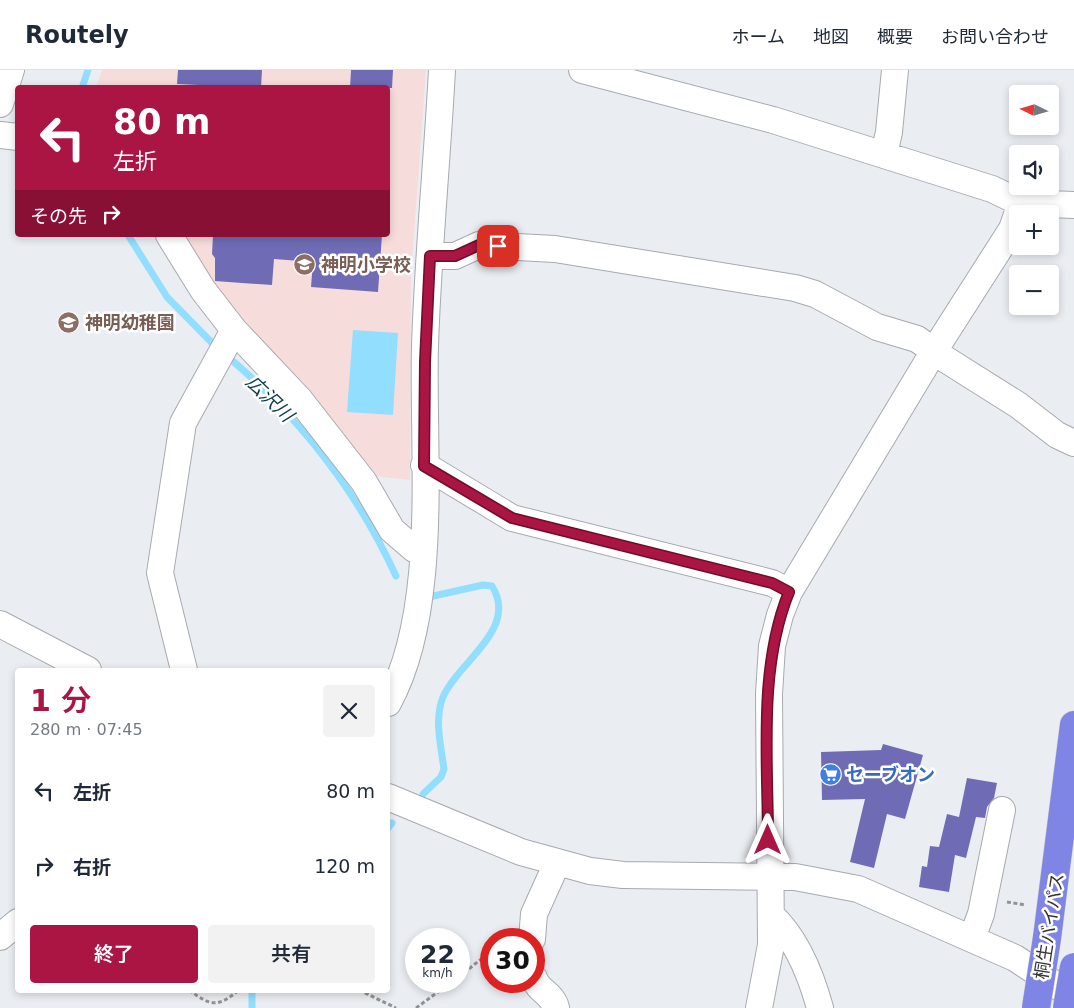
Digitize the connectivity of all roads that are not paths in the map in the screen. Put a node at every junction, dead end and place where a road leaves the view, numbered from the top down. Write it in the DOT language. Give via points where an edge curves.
graph roads {
  1 [pos="11,70"];
  2 [pos="442,70"];
  3 [pos="582,70"];
  4 [pos="894,70"];
  5 [pos="0,104"];
  6 [pos="0,135"];
  7 [pos="15,137"];
  8 [pos="884,155"];
  9 [pos="1021,203"];
  10 [pos="1074,205"];
  11 [pos="170,237"];
  12 [pos="430,256"];
  13 [pos="225,346"];
  14 [pos="934,351"];
  15 [pos="1074,443"];
  16 [pos="424,466"];
  17 [pos="423,551"];
  18 [pos="789,592"];
  19 [pos="0,624"];
  20 [pos="84,668"];
  21 [pos="184,668"];
  22 [pos="390,698"];
  23 [pos="1074,725"];
  24 [pos="390,798"];
  25 [pos="1002,810"];
  26 [pos="557,863"];
  27 [pos="769,876"];
  28 [pos="771,915"];
  29 [pos="15,924"];
  30 [pos="533,928"];
  31 [pos="0,937"];
  32 [pos="972,938"];
  33 [pos="1074,967"];
  34 [pos="545,992"];
  35 [pos="1074,997"];
  36 [pos="556,1008"];
  37 [pos="759,1008"];
  38 [pos="820,1008"];
  39 [pos="1036,1008"];
  40 [pos="1067,1008"];
  1 -- 5 [label="street"];
  2 -- 12 [label="street"];
  3 -- 8 [label="street" via="773,120"];
  4 -- 8 [label="street"];
  6 -- 7 [label="street"];
  8 -- 9 [label="street" via="992,189"];
  9 -- 10 [label="street"];
  9 -- 14 [label="street" via="1012,229"];
  11 -- 13 [label="street" via="203,290"];
  12 -- 14 [label="street" via="455,256 479,245 555,249 795,288 815,294 877,328 916,339"];
  12 -- 16 [label="street"];
  13 -- 17 [label="street" via="300,400 364,482 392,530 408,545"];
  13 -- 21 [label="street" via="183,423 160,573"];
  14 -- 15 [label="street" via="1018,405 1057,435"];
  14 -- 18 [label="street"];
  16 -- 17 [label="street"];
  16 -- 18 [label="street" via="512,518 772,583"];
  17 -- 22 [label="street" via="411,640"];
  18 -- 27 [label="street" via="772,646"];
  19 -- 20 [label="street"];
  23 -- 39 [label="highway, 桐生バイパス, bridge"];
  24 -- 26 [label="street" via="521,852"];
  25 -- 32 [label="street" via="981,914"];
  26 -- 27 [label="street" via="623,875"];
  26 -- 30 [label="street" via="534,914"];
  27 -- 28 [label="street"];
  27 -- 32 [label="street" via="858,889"];
  28 -- 37 [label="street" via="771,945"];
  28 -- 38 [label="street" via="785,928 814,986"];
  29 -- 31 [label="street"];
  32 -- 35 [label="street" via="1015,958"];
  33 -- 40 [label="highway, 桐生バイパス, bridge"];
  34 -- 36 [label="street"];
}
